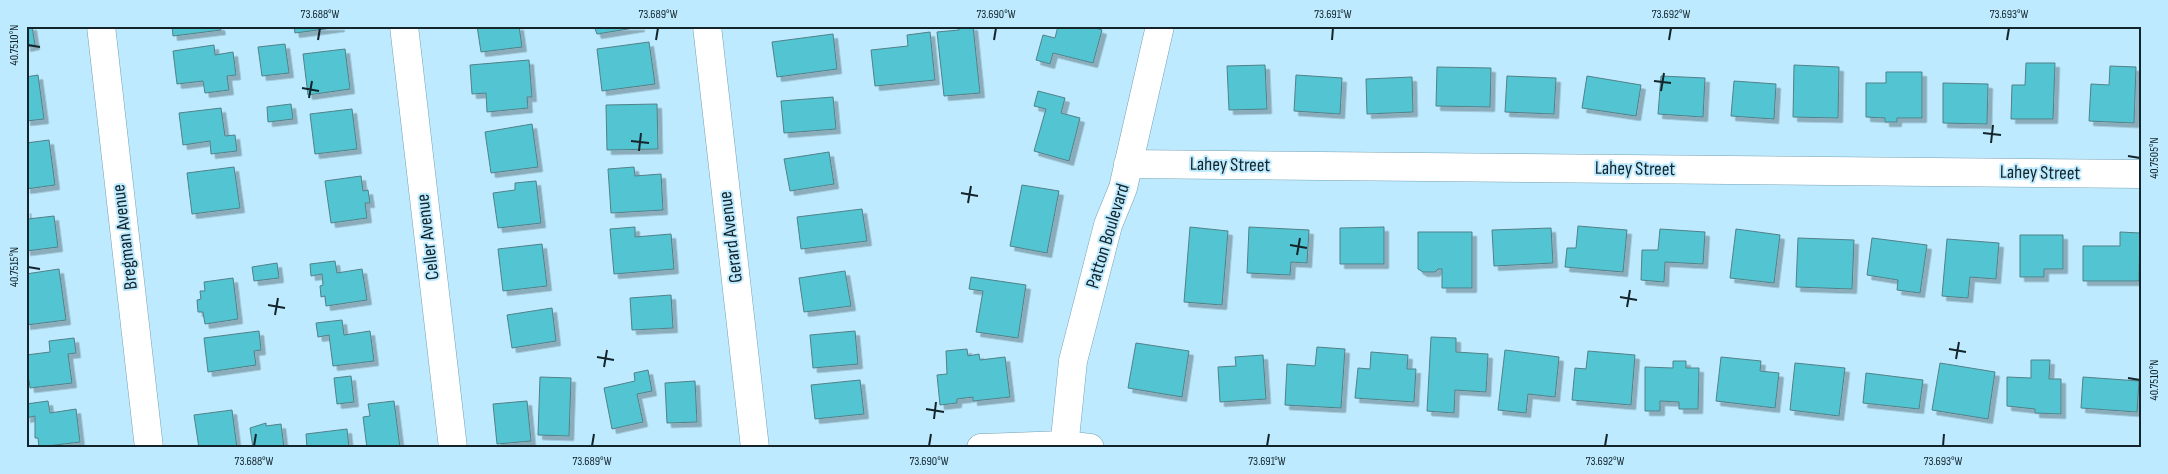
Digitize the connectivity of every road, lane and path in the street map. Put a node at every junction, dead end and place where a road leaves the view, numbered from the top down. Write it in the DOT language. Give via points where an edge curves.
graph roads {
  1 [pos="101,26"];
  2 [pos="404,26"];
  3 [pos="707,26"];
  4 [pos="1160,26"];
  5 [pos="1128,164"];
  6 [pos="2142,174"];
  7 [pos="1073,447"];
  8 [pos="149,448"];
  9 [pos="453,448"];
  10 [pos="755,448"];
  11 [pos="981,448"];
  1 -- 8 [label="street, Bregman Avenue"];
  2 -- 9 [label="street, Celler Avenue"];
  3 -- 10 [label="street, Gerard Avenue"];
  4 -- 5 [label="street, Patton Boulevard"];
  5 -- 6 [label="street, Lahey Street"];
  5 -- 7 [label="street, Patton Boulevard" via="1123,188 1108,225 1073,361"];
  7 -- 11 [label="street"];
}
